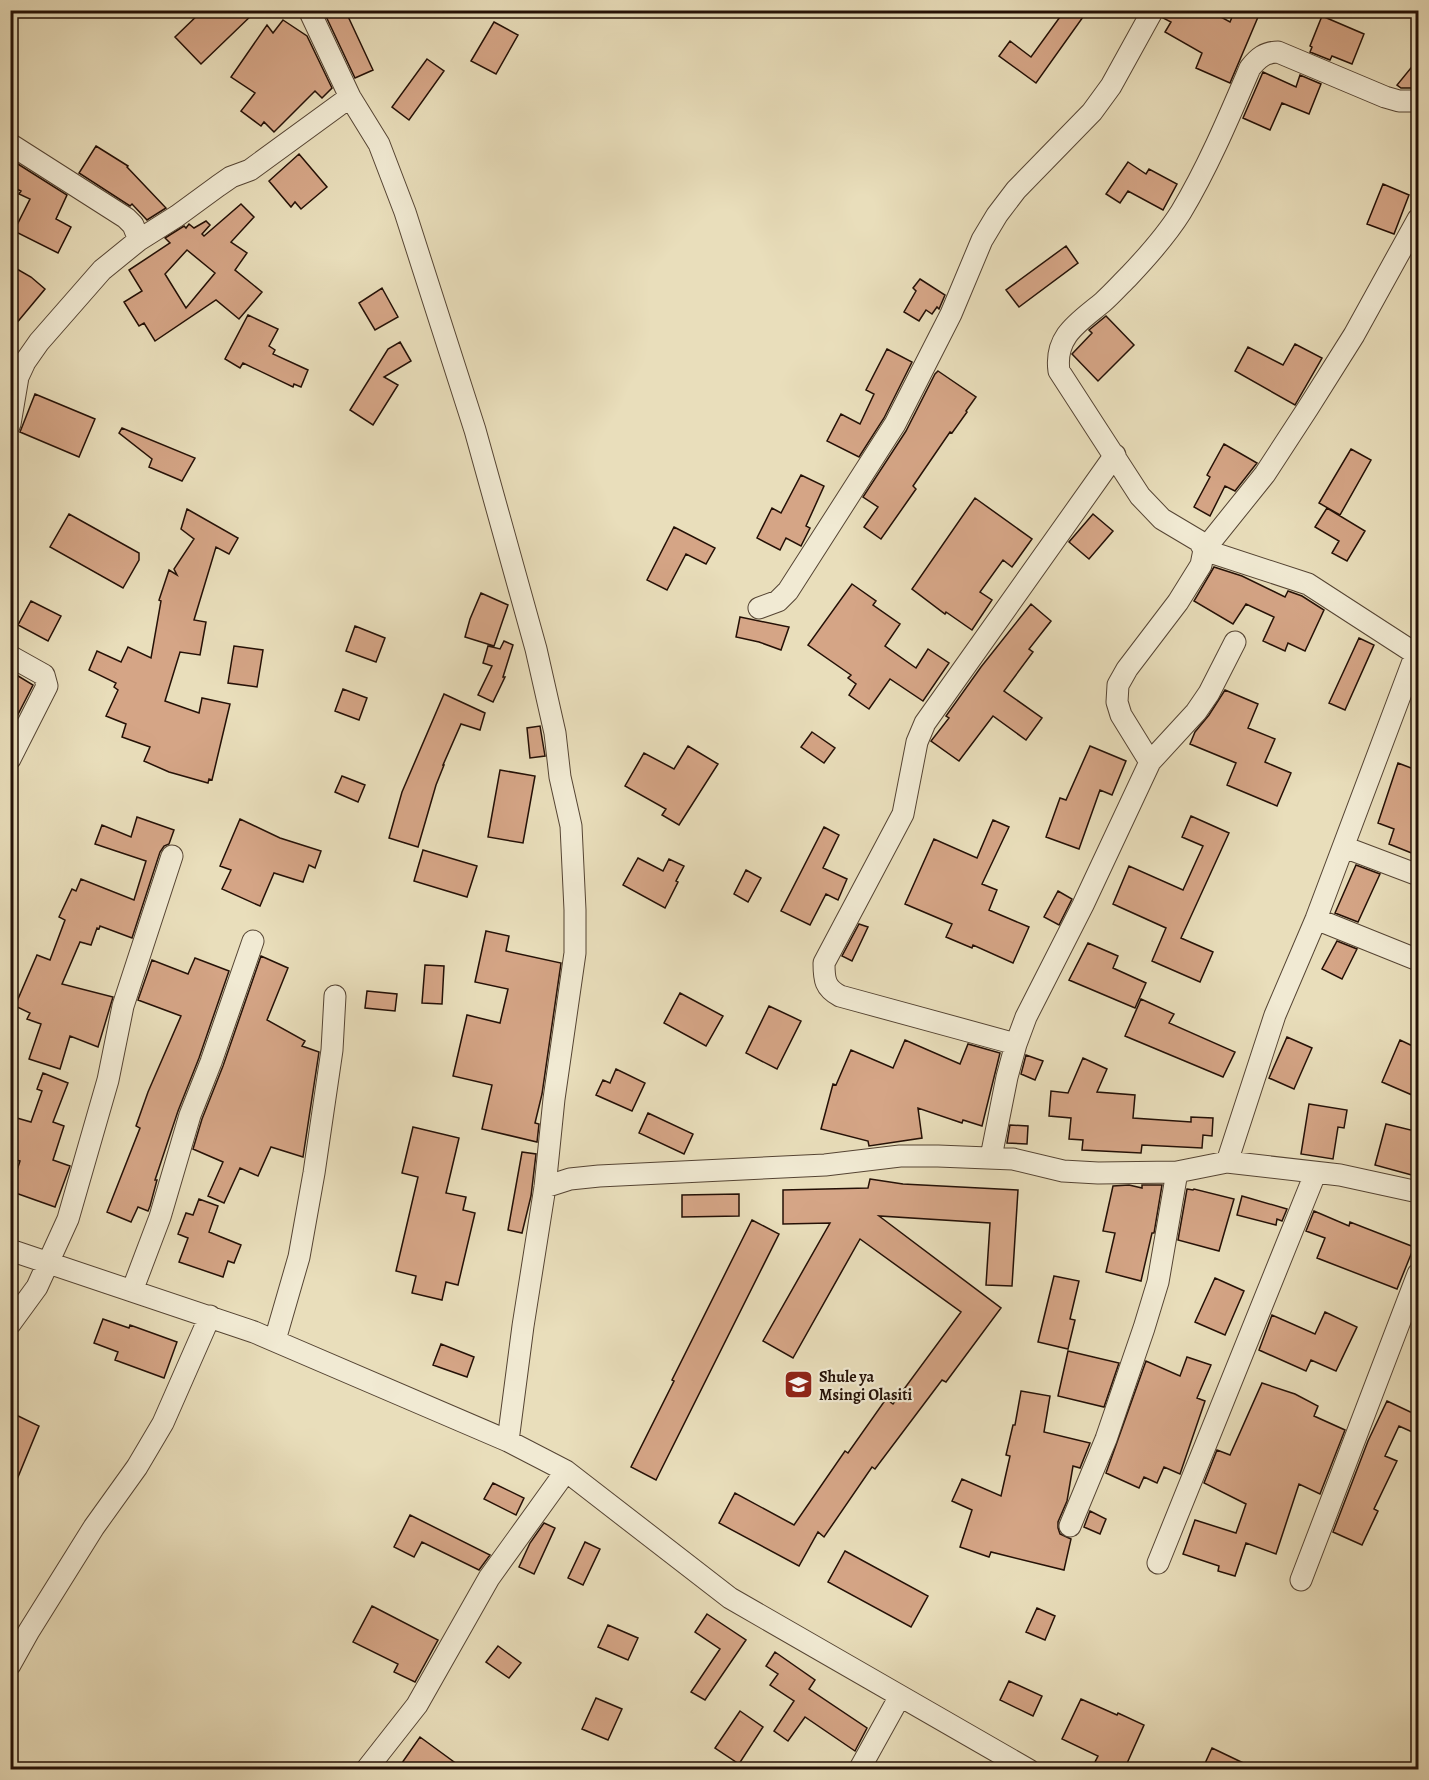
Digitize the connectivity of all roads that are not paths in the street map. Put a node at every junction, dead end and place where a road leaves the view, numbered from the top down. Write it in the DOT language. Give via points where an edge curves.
graph roads {
  1 [pos="309,10"];
  2 [pos="1153,10"];
  3 [pos="350,97"];
  4 [pos="1419,101"];
  5 [pos="10,144"];
  6 [pos="1419,219"];
  7 [pos="139,240"];
  8 [pos="14,375"];
  9 [pos="10,424"];
  10 [pos="1115,455"];
  11 [pos="1204,550"];
  12 [pos="759,608"];
  13 [pos="1234,642"];
  14 [pos="1417,651"];
  15 [pos="10,656"];
  16 [pos="10,759"];
  17 [pos="1150,762"];
  18 [pos="1344,847"];
  19 [pos="172,856"];
  20 [pos="1419,875"];
  21 [pos="1316,919"];
  22 [pos="253,941"];
  23 [pos="1419,960"];
  24 [pos="335,996"];
  25 [pos="1016,1044"];
  26 [pos="991,1157"];
  27 [pos="1227,1162"];
  28 [pos="1177,1172"];
  29 [pos="1315,1174"];
  30 [pos="545,1187"];
  31 [pos="1419,1192"];
  32 [pos="10,1250"];
  33 [pos="48,1263"];
  34 [pos="1419,1274"];
  35 [pos="132,1291"];
  36 [pos="210,1316"];
  37 [pos="10,1324"];
  38 [pos="275,1341"];
  39 [pos="508,1441"];
  40 [pos="566,1471"];
  41 [pos="1070,1526"];
  42 [pos="1158,1563"];
  43 [pos="1301,1580"];
  44 [pos="10,1665"];
  45 [pos="900,1696"];
  46 [pos="366,1770"];
  47 [pos="859,1770"];
  48 [pos="1029,1770"];
  1 -- 3 [label="street"];
  2 -- 12 [label="street" via="1092,112 997,215 895,424 788,591 778,601"];
  3 -- 7 [label="street" via="250,170 231,177"];
  3 -- 30 [label="street" via="379,144 405,212 475,430 536,649 555,733 571,826 575,942"];
  4 -- 10 [label="street" via="1385,97 1278,52 1258,58 1180,214 1151,252 1062,342 1057,358 1059,371"];
  5 -- 7 [label="street" via="126,218"];
  6 -- 11 [label="street" via="1308,408 1265,474"];
  7 -- 8 [label="street" via="102,270"];
  8 -- 9 [label="street"];
  10 -- 11 [label="street" via="1152,510 1199,541"];
  10 -- 25 [label="street" via="925,723 917,742 903,814 824,963 829,990 840,996"];
  11 -- 14 [label="street" via="1308,584"];
  11 -- 17 [label="street" via="1202,565 1118,685 1121,715"];
  13 -- 17 [label="street" via="1196,712"];
  14 -- 18 [label="street"];
  15 -- 16 [label="street" via="44,675 46,686"];
  17 -- 25 [label="street"];
  18 -- 20 [label="street"];
  18 -- 21 [label="street"];
  19 -- 33 [label="street" via="123,1006 108,1080 68,1219"];
  21 -- 23 [label="street"];
  21 -- 27 [label="street" via="1275,1015"];
  22 -- 35 [label="street"];
  24 -- 38 [label="street" via="332,1050 312,1183 299,1257"];
  25 -- 26 [label="street"];
  26 -- 28 [label="street" via="1063,1171"];
  26 -- 30 [label="street" via="900,1156 825,1165 599,1176"];
  27 -- 28 [label="street"];
  27 -- 29 [label="street"];
  28 -- 41 [label="street" via="1158,1282 1106,1438"];
  29 -- 31 [label="street" via="1340,1175"];
  29 -- 42 [label="street"];
  30 -- 39 [label="street"];
  32 -- 33 [label="street"];
  33 -- 35 [label="street"];
  33 -- 37 [label="street" via="37,1287"];
  34 -- 43 [label="street"];
  35 -- 36 [label="street"];
  36 -- 38 [label="street"];
  36 -- 44 [label="street" via="163,1423"];
  38 -- 39 [label="street"];
  39 -- 40 [label="street"];
  40 -- 45 [label="street" via="730,1598"];
  40 -- 46 [label="street" via="489,1578 417,1705"];
  45 -- 47 [label="street"];
  45 -- 48 [label="street"];
}
